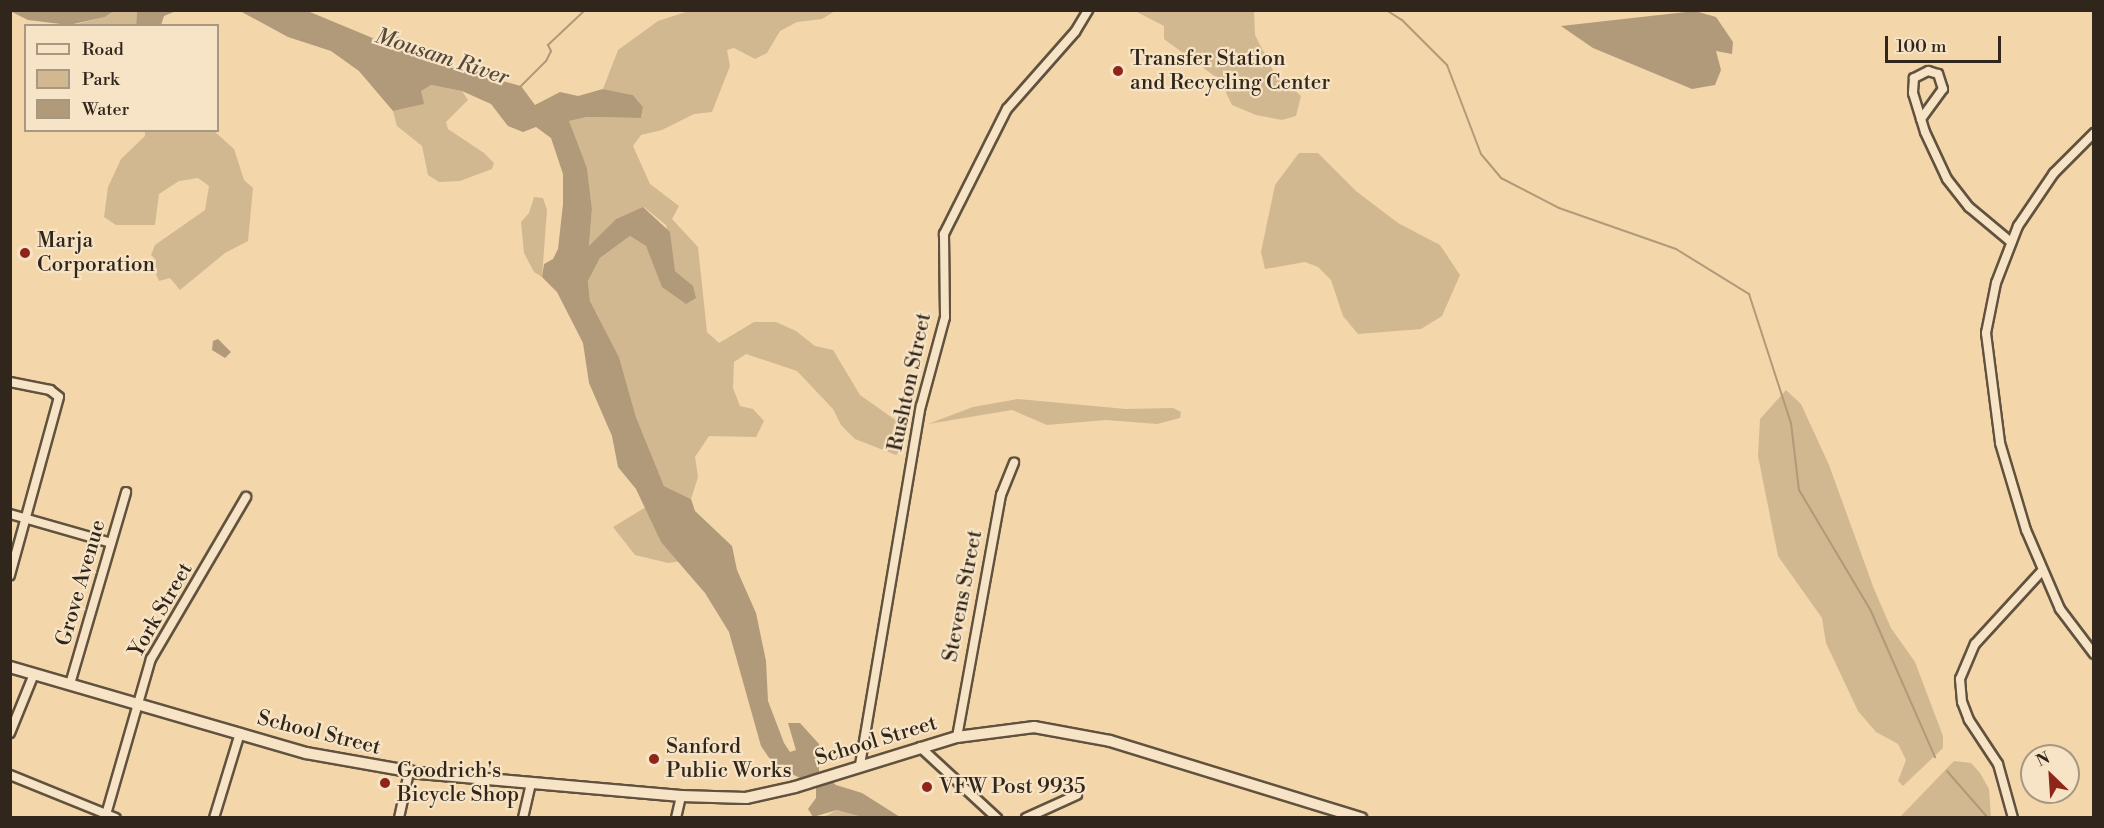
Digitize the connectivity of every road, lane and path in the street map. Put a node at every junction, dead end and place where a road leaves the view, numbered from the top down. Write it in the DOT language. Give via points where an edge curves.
graph roads {
  1 [pos="1088,10"];
  2 [pos="1921,119"];
  3 [pos="2094,133"];
  4 [pos="2011,242"];
  5 [pos="10,382"];
  6 [pos="1014,464"];
  7 [pos="126,492"];
  8 [pos="246,497"];
  9 [pos="10,514"];
  10 [pos="26,519"];
  11 [pos="111,543"];
  12 [pos="2041,573"];
  13 [pos="10,575"];
  14 [pos="2094,654"];
  15 [pos="10,667"];
  16 [pos="34,674"];
  17 [pos="70,684"];
  18 [pos="137,704"];
  19 [pos="10,733"];
  20 [pos="240,734"];
  21 [pos="957,737"];
  22 [pos="920,747"];
  23 [pos="860,765"];
  24 [pos="409,772"];
  25 [pos="10,775"];
  26 [pos="531,783"];
  27 [pos="1077,795"];
  28 [pos="681,796"];
  29 [pos="105,816"];
  30 [pos="116,818"];
  31 [pos="214,818"];
  32 [pos="399,818"];
  33 [pos="523,818"];
  34 [pos="676,818"];
  35 [pos="997,818"];
  36 [pos="1026,818"];
  37 [pos="1361,818"];
  38 [pos="2013,818"];
  1 -- 23 [label="street, Rushton Street" via="1076,32 1007,108 944,234 945,316 921,406"];
  2 -- 2 [label="street" via="1912,84 1918,74 1928,71 1940,77 1943,89"];
  2 -- 4 [label="street" via="1958,194"];
  3 -- 4 [label="street" via="2040,191"];
  4 -- 12 [label="street" via="1989,306 1989,371 2009,478"];
  5 -- 10 [label="street" via="50,390 59,397"];
  6 -- 21 [label="street, Stevens Street" via="999,506"];
  7 -- 11 [label="street, Grove Avenue"];
  8 -- 18 [label="street, York Street" via="212,560 160,640"];
  9 -- 10 [label="street"];
  10 -- 11 [label="street"];
  10 -- 13 [label="street"];
  11 -- 17 [label="street, Grove Avenue"];
  12 -- 14 [label="street" via="2072,629"];
  12 -- 38 [label="street" via="1975,644 1960,679 1962,702 1998,764"];
  15 -- 16 [label="street, School Street"];
  16 -- 17 [label="street, School Street"];
  16 -- 19 [label="street"];
  17 -- 18 [label="street, School Street"];
  18 -- 20 [label="street, School Street"];
  18 -- 29 [label="street, York Street"];
  20 -- 24 [label="street, School Street" via="327,758"];
  20 -- 31 [label="street"];
  21 -- 22 [label="street, School Street"];
  21 -- 37 [label="street, School Street" via="1016,727 1076,732"];
  22 -- 23 [label="street, School Street"];
  22 -- 35 [label="street"];
  23 -- 28 [label="street, School Street" via="809,783 746,798"];
  24 -- 26 [label="street, School Street"];
  24 -- 32 [label="street"];
  25 -- 29 [label="street"];
  26 -- 28 [label="street, School Street"];
  26 -- 33 [label="street"];
  27 -- 36 [label="street"];
  28 -- 34 [label="street"];
  29 -- 30 [label="street"];
}
